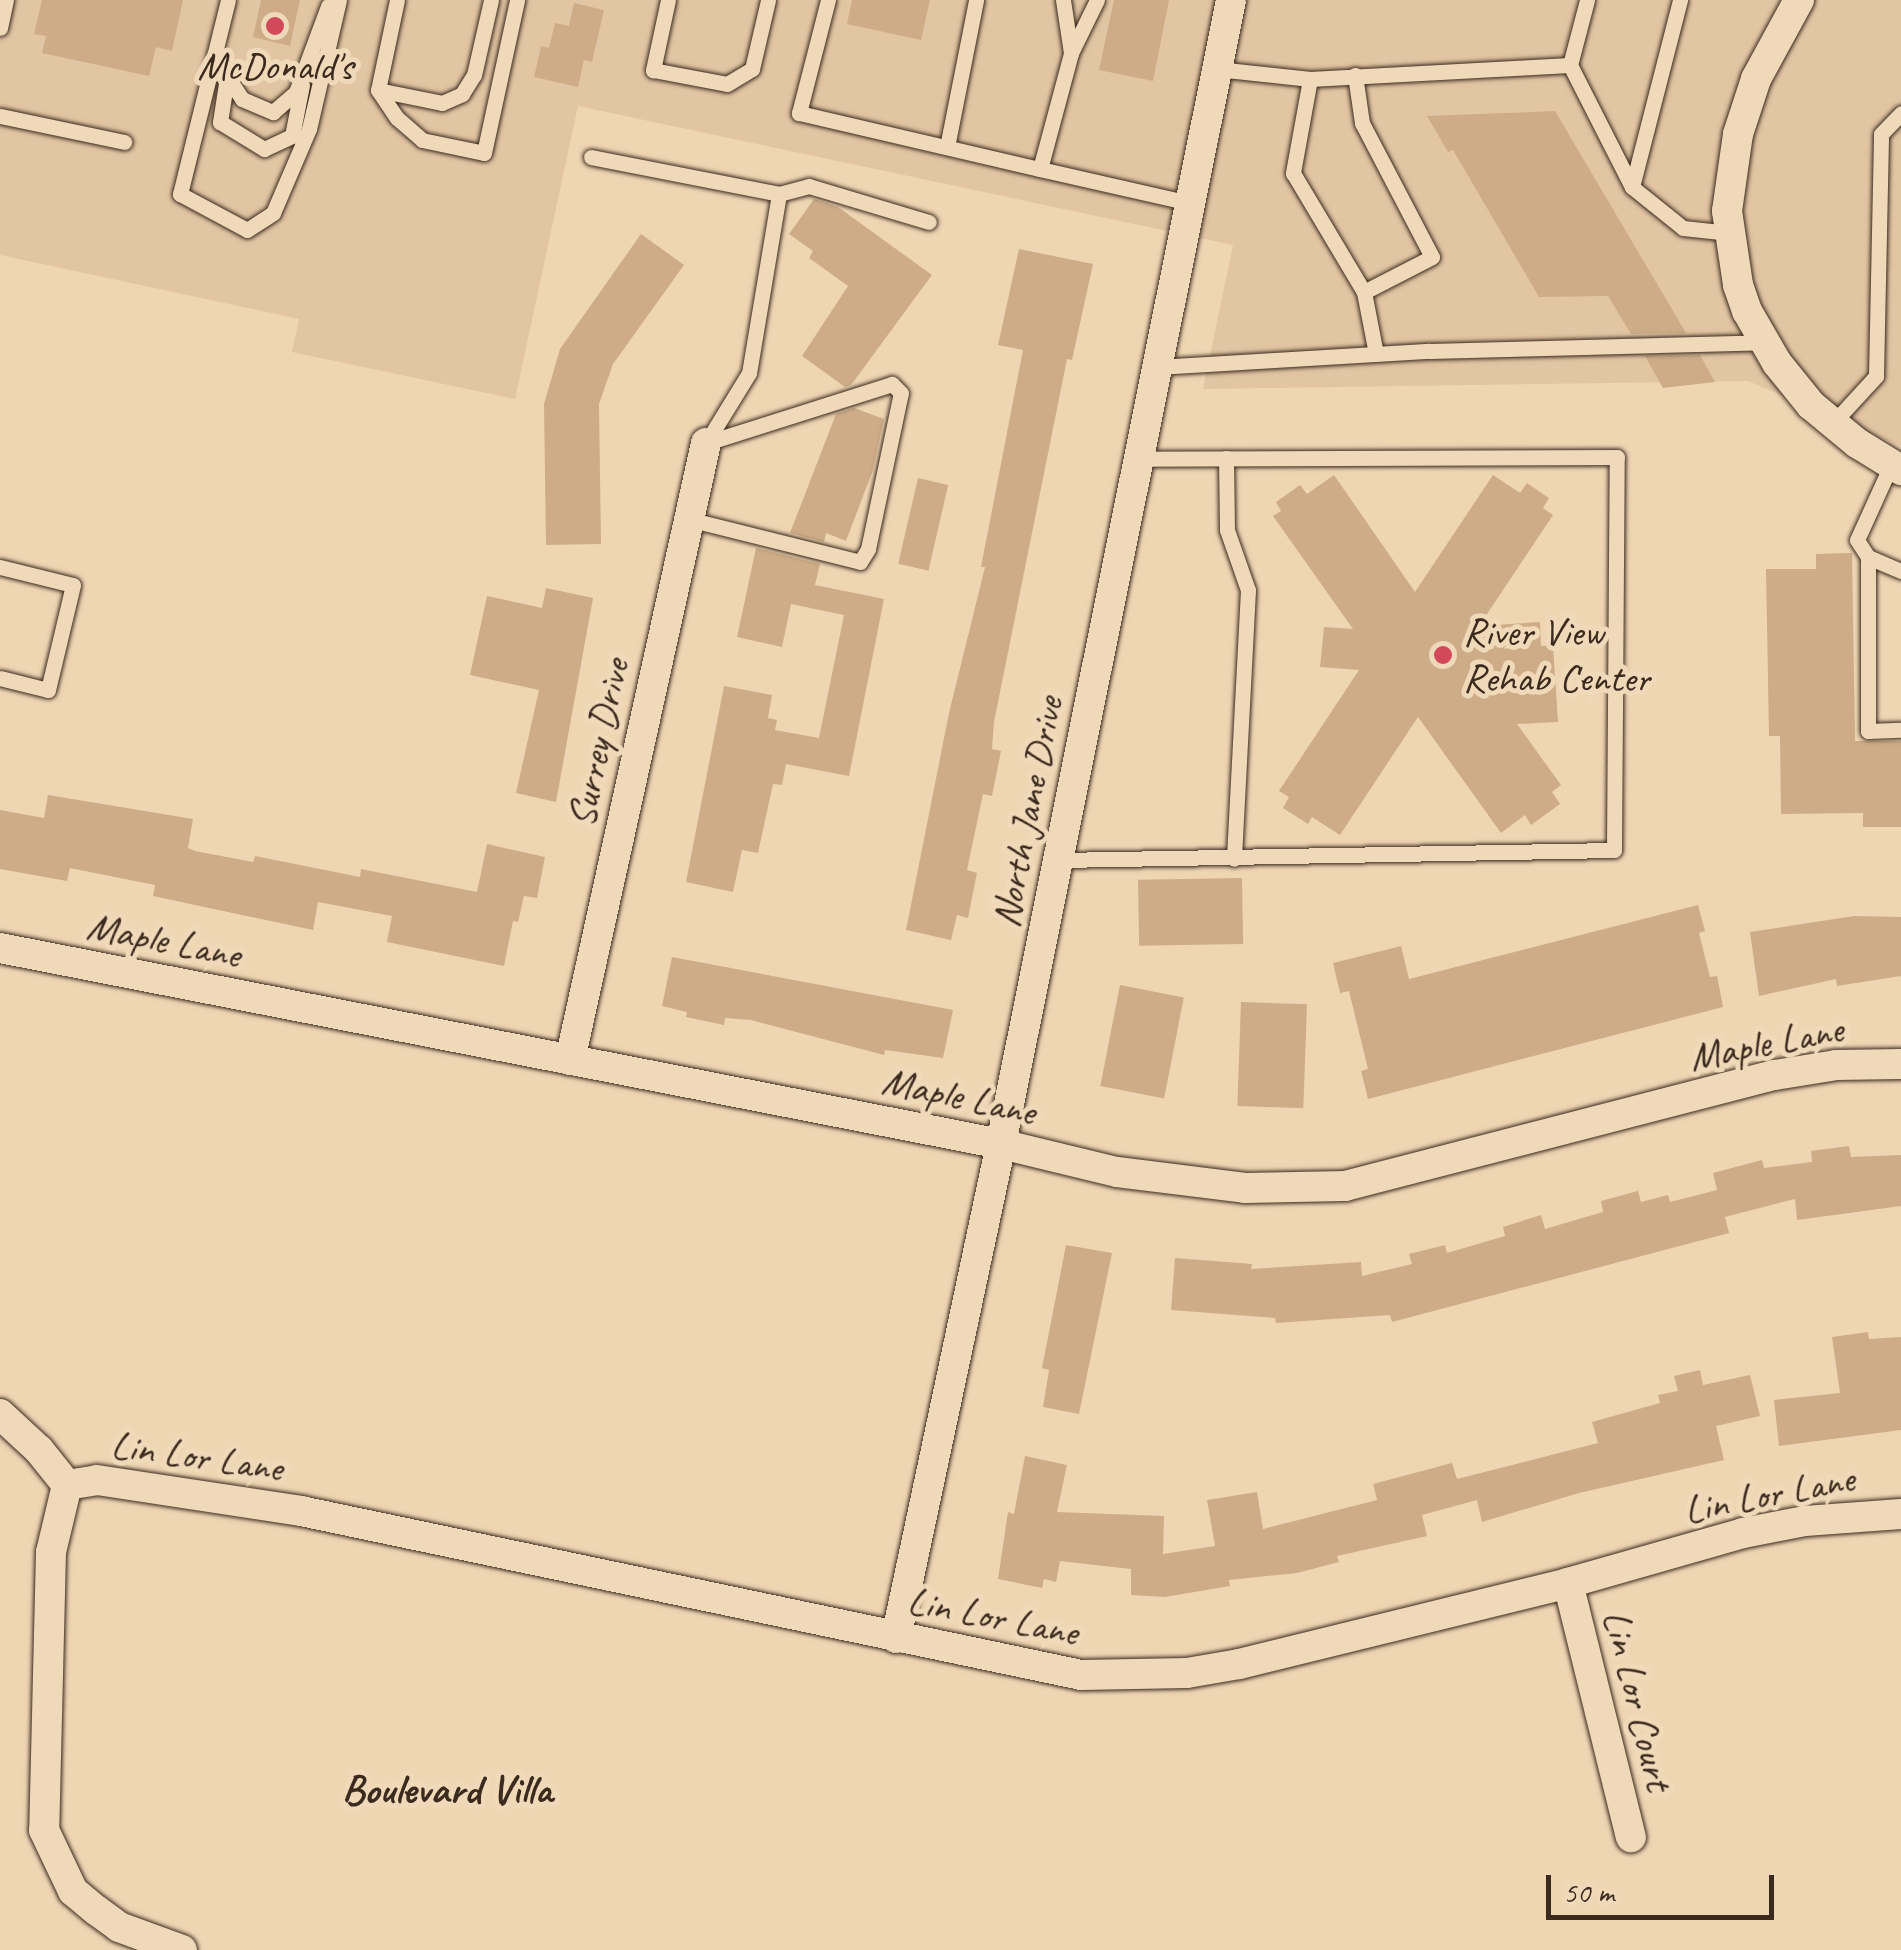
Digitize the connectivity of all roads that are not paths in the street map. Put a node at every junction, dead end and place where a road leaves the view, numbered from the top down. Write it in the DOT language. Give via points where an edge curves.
graph roads {
  1 [pos="6,0"];
  2 [pos="228,0"];
  3 [pos="329,0"];
  4 [pos="339,0"];
  5 [pos="397,0"];
  6 [pos="491,0"];
  7 [pos="517,0"];
  8 [pos="668,0"];
  9 [pos="768,0"];
  10 [pos="828,0"];
  11 [pos="976,0"];
  12 [pos="1063,0"];
  13 [pos="1096,0"];
  14 [pos="1231,0"];
  15 [pos="1587,0"];
  16 [pos="1680,0"];
  17 [pos="1799,0"];
  18 [pos="0,28"];
  19 [pos="1070,54"];
  20 [pos="215,58"];
  21 [pos="306,64"];
  22 [pos="1570,64"];
  23 [pos="1217,69"];
  24 [pos="1356,75"];
  25 [pos="227,77"];
  26 [pos="1310,79"];
  27 [pos="378,90"];
  28 [pos="1901,114"];
  29 [pos="0,116"];
  30 [pos="124,142"];
  31 [pos="947,147"];
  32 [pos="591,157"];
  33 [pos="1040,169"];
  34 [pos="1632,187"];
  35 [pos="779,194"];
  36 [pos="1190,203"];
  37 [pos="930,222"];
  38 [pos="1730,233"];
  39 [pos="1364,292"];
  40 [pos="1765,342"];
  41 [pos="1376,354"];
  42 [pos="1157,367"];
  43 [pos="1833,424"];
  44 [pos="706,443"];
  45 [pos="1226,458"];
  46 [pos="1139,459"];
  47 [pos="1896,467"];
  48 [pos="688,519"];
  49 [pos="1868,558"];
  50 [pos="0,567"];
  51 [pos="1901,572"];
  52 [pos="0,678"];
  53 [pos="1901,730"];
  54 [pos="1234,859"];
  55 [pos="1059,860"];
  56 [pos="0,948"];
  57 [pos="570,1060"];
  58 [pos="1901,1064"];
  59 [pos="1001,1144"];
  60 [pos="0,1414"];
  61 [pos="67,1485"];
  62 [pos="1901,1514"];
  63 [pos="1568,1583"];
  64 [pos="896,1638"];
  65 [pos="1631,1837"];
  66 [pos="182,1950"];
  1 -- 18 [label="lane"];
  2 -- 20 [label="lane"];
  3 -- 21 [label="lane"];
  4 -- 20 [label="lane" via="308,129 273,213 247,230 180,194"];
  5 -- 27 [label="lane"];
  6 -- 27 [label="lane" via="474,75 462,94 442,103"];
  7 -- 27 [label="lane" via="484,153 422,140"];
  8 -- 9 [label="lane" via="653,70 727,84 752,69"];
  10 -- 31 [label="lane" via="800,113"];
  11 -- 31 [label="lane"];
  12 -- 19 [label="lane"];
  13 -- 19 [label="lane"];
  14 -- 23 [label="street, North Jane Drive"];
  15 -- 22 [label="lane"];
  16 -- 34 [label="lane"];
  17 -- 38 [label="street" via="1756,79 1738,134"];
  19 -- 33 [label="lane"];
  20 -- 25 [label="lane"];
  21 -- 25 [label="lane" via="296,92 273,112 242,99"];
  21 -- 25 [label="lane" via="292,136 264,150 220,122"];
  22 -- 24 [label="lane"];
  22 -- 34 [label="lane"];
  23 -- 26 [label="lane"];
  23 -- 36 [label="street, North Jane Drive"];
  24 -- 26 [label="lane"];
  24 -- 39 [label="lane" via="1362,123 1432,257"];
  26 -- 39 [label="lane" via="1293,173"];
  28 -- 43 [label="lane" via="1881,134 1876,376"];
  29 -- 30 [label="lane"];
  31 -- 33 [label="lane"];
  32 -- 35 [label="lane"];
  33 -- 36 [label="lane"];
  34 -- 38 [label="lane" via="1683,228"];
  35 -- 37 [label="lane" via="809,186"];
  35 -- 44 [label="lane" via="749,373"];
  36 -- 42 [label="street, North Jane Drive"];
  38 -- 40 [label="street" via="1738,285"];
  39 -- 41 [label="lane"];
  40 -- 41 [label="lane"];
  40 -- 43 [label="street"];
  41 -- 42 [label="lane"];
  42 -- 46 [label="street, North Jane Drive"];
  43 -- 47 [label="street"];
  44 -- 48 [label="street, Surrey Drive"];
  44 -- 48 [label="lane" via="892,384 900,393 860,562"];
  45 -- 46 [label="lane"];
  45 -- 54 [label="lane" via="1227,530 1248,590"];
  45 -- 54 [label="lane" via="1617,457 1614,850"];
  46 -- 55 [label="street, North Jane Drive"];
  47 -- 49 [label="lane" via="1856,540"];
  48 -- 57 [label="street, Surrey Drive"];
  49 -- 51 [label="lane"];
  49 -- 53 [label="lane" via="1868,730"];
  50 -- 52 [label="lane" via="73,584 48,690"];
  54 -- 55 [label="lane"];
  55 -- 59 [label="street, North Jane Drive"];
  56 -- 57 [label="street, Maple Lane"];
  57 -- 59 [label="street, Maple Lane"];
  58 -- 59 [label="street, Maple Lane" via="1775,1075 1345,1186 1245,1188 1117,1172"];
  59 -- 64 [label="street, North Jane Drive"];
  60 -- 61 [label="street"];
  61 -- 64 [label="street, Lin Lor Lane" via="96,1480 301,1511"];
  61 -- 66 [label="street" via="52,1552 44,1830 73,1891 119,1927"];
  62 -- 63 [label="street, Lin Lor Lane" via="1742,1533"];
  63 -- 64 [label="street, Lin Lor Lane" via="1187,1673 1082,1675"];
  63 -- 65 [label="street, Lin Lor Court"];
}
